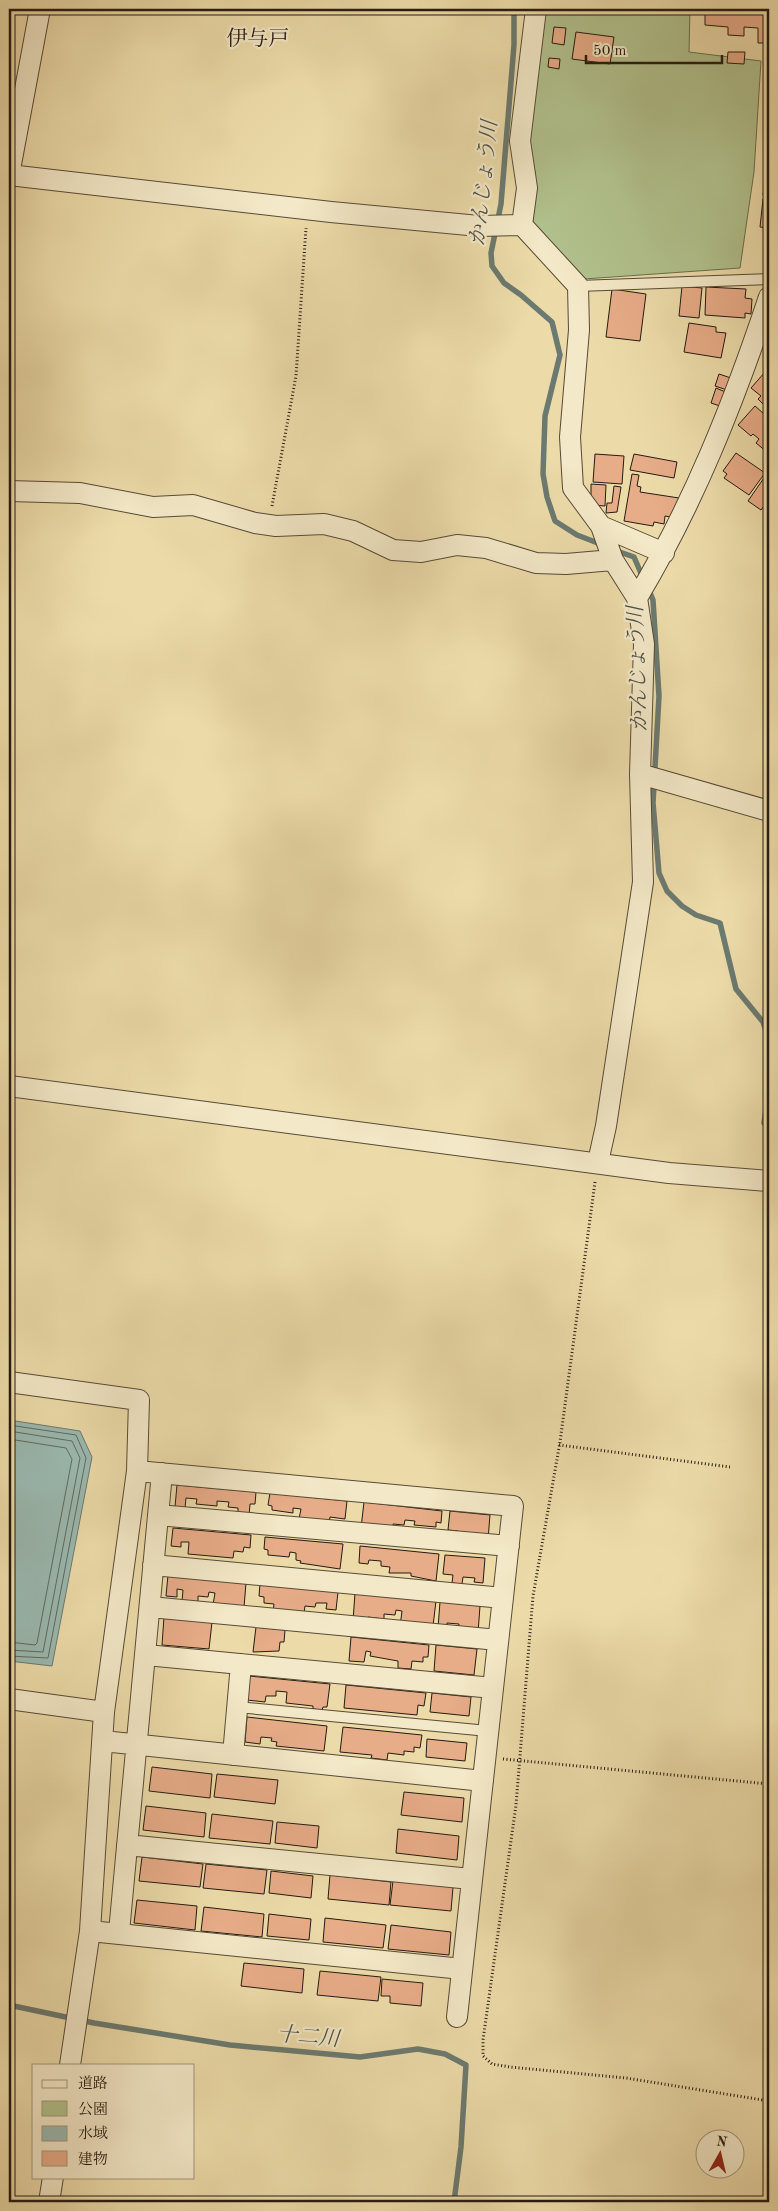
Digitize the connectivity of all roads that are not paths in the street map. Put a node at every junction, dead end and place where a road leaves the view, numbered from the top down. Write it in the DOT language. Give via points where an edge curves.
graph roads {
  1 [pos="40,9"];
  2 [pos="536,9"];
  3 [pos="9,175"];
  4 [pos="522,225"];
  5 [pos="769,279"];
  6 [pos="578,286"];
  7 [pos="769,297"];
  8 [pos="9,491"];
  9 [pos="601,526"];
  10 [pos="664,553"];
  11 [pos="613,560"];
  12 [pos="637,598"];
  13 [pos="640,774"];
  14 [pos="769,811"];
  15 [pos="9,1086"];
  16 [pos="598,1162"];
  17 [pos="769,1181"];
  18 [pos="9,1382"];
  19 [pos="137,1471"];
  20 [pos="162,1473"];
  21 [pos="158,1515"];
  22 [pos="509,1546"];
  23 [pos="153,1565"];
  24 [pos="503,1598"];
  25 [pos="150,1607"];
  26 [pos="498,1640"];
  27 [pos="146,1655"];
  28 [pos="242,1664"];
  29 [pos="493,1688"];
  30 [pos="9,1699"];
  31 [pos="237,1708"];
  32 [pos="104,1712"];
  33 [pos="488,1731"];
  34 [pos="103,1741"];
  35 [pos="138,1745"];
  36 [pos="232,1755"];
  37 [pos="483,1781"];
  38 [pos="127,1845"];
  39 [pos="471,1879"];
  40 [pos="90,1930"];
  41 [pos="119,1932"];
  42 [pos="462,1969"];
  43 [pos="457,2017"];
  44 [pos="70,2064"];
  45 [pos="53,2178"];
  46 [pos="49,2202"];
  1 -- 3 [label="street"];
  2 -- 4 [label="street" via="520,141 527,188"];
  3 -- 4 [label="street" via="307,210 479,226"];
  4 -- 6 [label="street"];
  5 -- 6 [label="lane"];
  6 -- 9 [label="street" via="579,330 570,437 573,488"];
  7 -- 10 [label="street" via="703,474"];
  8 -- 11 [label="street" via="80,493 153,507 193,505 269,525 324,524 353,531 393,550 421,552 457,545 486,548 536,563"];
  9 -- 10 [label="street"];
  9 -- 11 [label="street"];
  10 -- 12 [label="street"];
  11 -- 12 [label="street"];
  12 -- 13 [label="street" via="644,644"];
  13 -- 14 [label="street"];
  13 -- 16 [label="street" via="643,882"];
  15 -- 16 [label="street"];
  16 -- 17 [label="street" via="668,1173"];
  18 -- 19 [label="street" via="139,1400"];
  19 -- 20 [label="street"];
  19 -- 32 [label="street"];
  20 -- 21 [label="street"];
  20 -- 22 [label="street" via="513,1506"];
  21 -- 22 [label="street"];
  21 -- 23 [label="street"];
  22 -- 24 [label="street"];
  23 -- 24 [label="street"];
  23 -- 25 [label="street"];
  24 -- 26 [label="street"];
  25 -- 26 [label="street"];
  25 -- 27 [label="street"];
  26 -- 29 [label="street"];
  27 -- 28 [label="street"];
  27 -- 35 [label="street"];
  28 -- 29 [label="street"];
  28 -- 31 [label="street"];
  29 -- 33 [label="street"];
  30 -- 32 [label="street"];
  31 -- 33 [label="lane"];
  31 -- 36 [label="street"];
  32 -- 34 [label="street"];
  33 -- 37 [label="street"];
  34 -- 35 [label="street"];
  34 -- 40 [label="street"];
  35 -- 36 [label="street"];
  35 -- 38 [label="street"];
  36 -- 37 [label="street"];
  37 -- 39 [label="street"];
  38 -- 39 [label="street"];
  38 -- 41 [label="street"];
  39 -- 42 [label="street"];
  40 -- 41 [label="street"];
  40 -- 44 [label="street"];
  41 -- 42 [label="street"];
  42 -- 43 [label="street"];
  45 -- 46 [label="street"];
}
